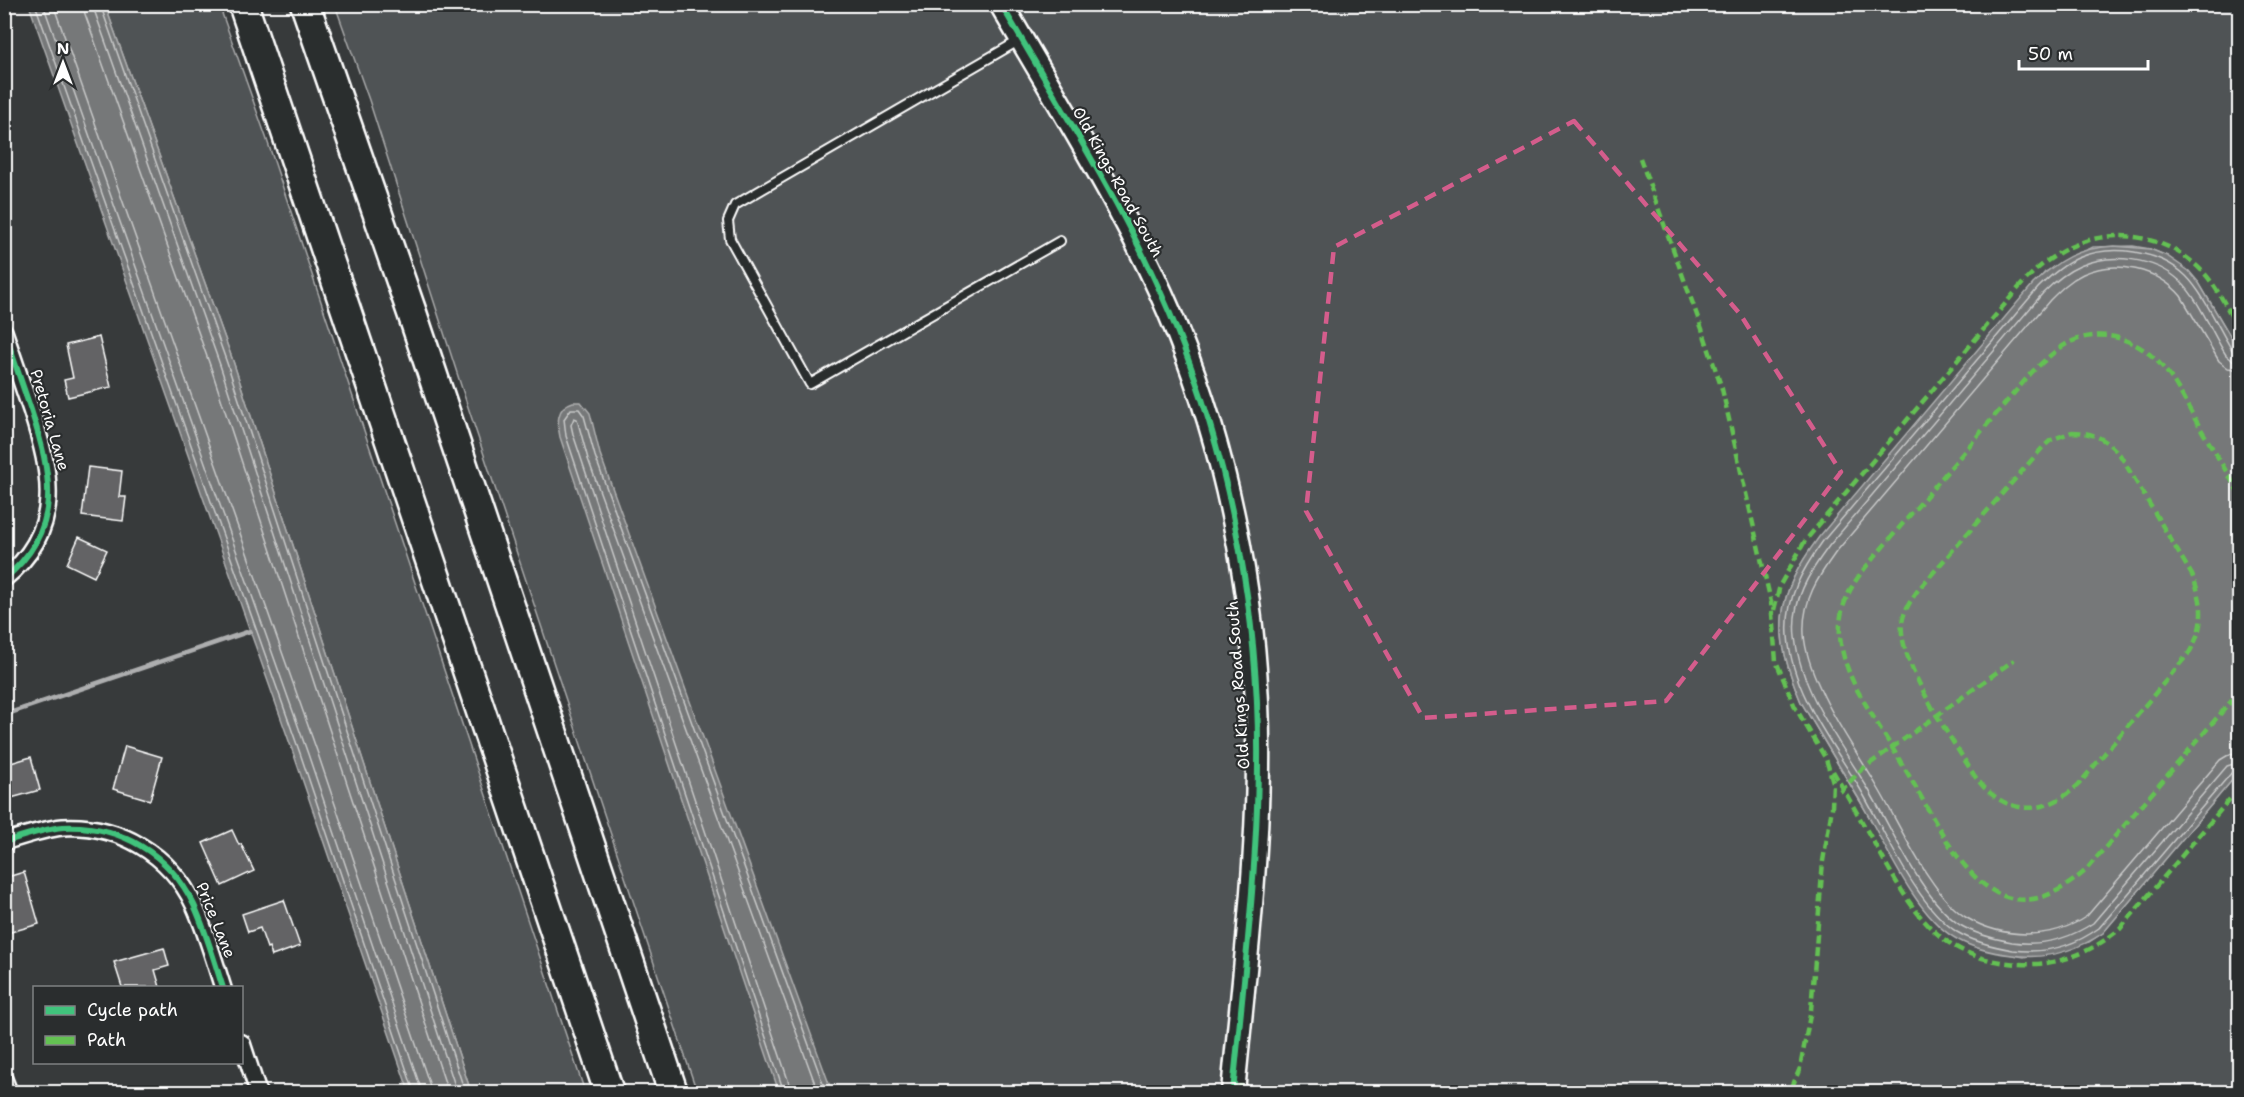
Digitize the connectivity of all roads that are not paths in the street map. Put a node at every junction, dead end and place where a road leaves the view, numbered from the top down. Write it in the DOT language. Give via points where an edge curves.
graph roads {
  1 [pos="243,4"];
  2 [pos="305,4"];
  3 [pos="1001,4"];
  4 [pos="1021,40"];
  5 [pos="1060,241"];
  6 [pos="4,331"];
  7 [pos="4,579"];
  8 [pos="4,842"];
  9 [pos="223,986"];
  10 [pos="243,1046"];
  11 [pos="4,1079"];
  12 [pos="9,1092"];
  13 [pos="258,1092"];
  14 [pos="609,1092"];
  15 [pos="673,1092"];
  16 [pos="1233,1092"];
  1 -- 14 [label="highway"];
  2 -- 15 [label="highway"];
  3 -- 4 [label="street, Old Kings Road South"];
  4 -- 5 [label="lane" via="735,205 728,221 730,239 810,384"];
  4 -- 16 [label="street, Old Kings Road South" via="1128,226 1164,298 1193,375 1231,508 1250,628 1258,748 1253,867"];
  6 -- 7 [label="street, Pretoria Lane" via="43,449 49,483 39,536 22,563"];
  8 -- 9 [label="street, Price Lane" via="45,830 80,827 117,835 150,850 186,889"];
  10 -- 13 [label="street"];
  11 -- 12 [label="street"];
}
